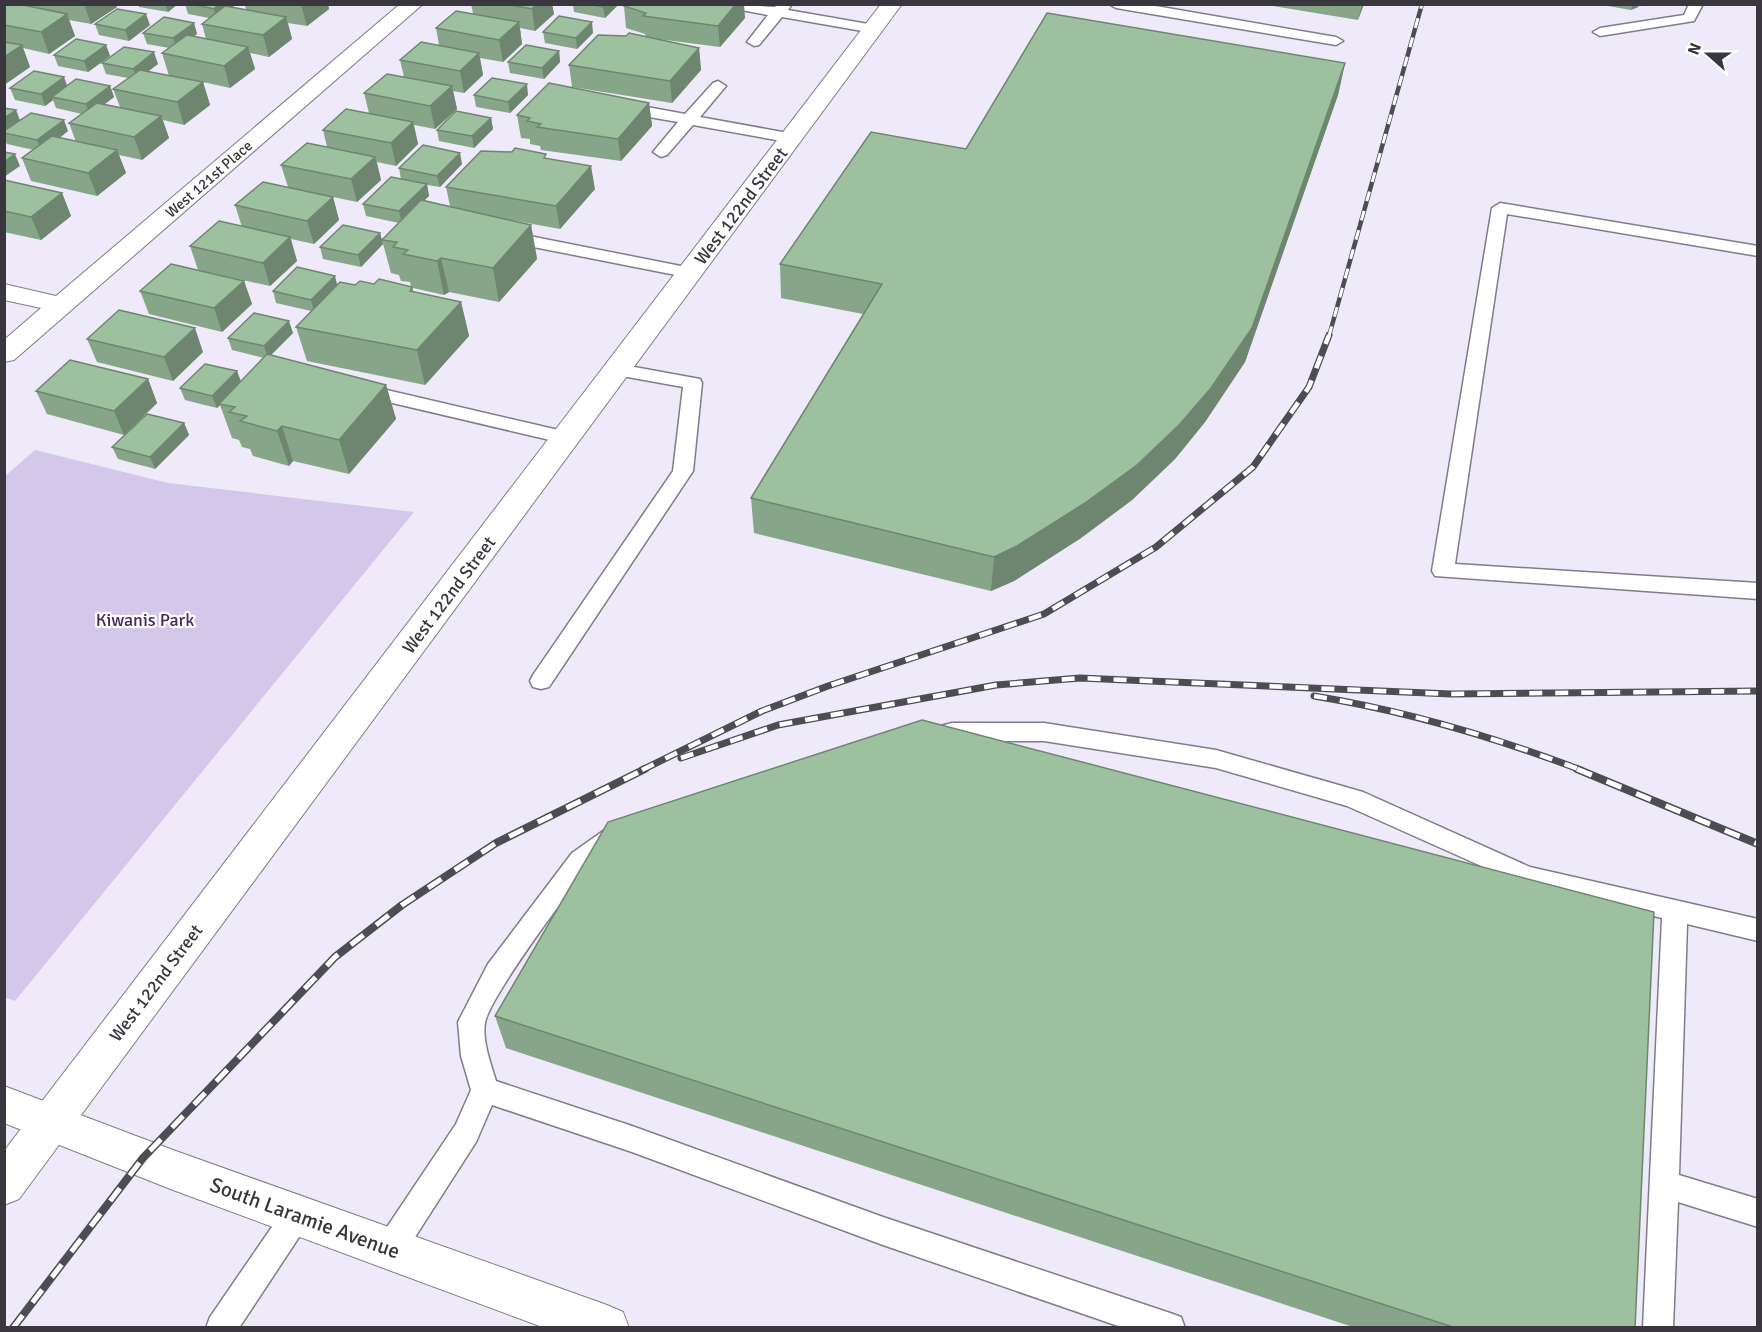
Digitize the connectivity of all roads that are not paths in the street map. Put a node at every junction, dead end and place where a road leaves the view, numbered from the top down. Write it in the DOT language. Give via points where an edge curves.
graph roads {
  1 [pos="412,4"];
  2 [pos="730,4"];
  3 [pos="892,4"];
  4 [pos="1116,4"];
  5 [pos="1696,4"];
  6 [pos="781,9"];
  7 [pos="874,29"];
  8 [pos="1600,32"];
  9 [pos="1336,41"];
  10 [pos="754,42"];
  11 [pos="718,86"];
  12 [pos="614,106"];
  13 [pos="690,119"];
  14 [pos="793,138"];
  15 [pos="661,152"];
  16 [pos="493,233"];
  17 [pos="1758,251"];
  18 [pos="691,273"];
  19 [pos="4,292"];
  20 [pos="61,305"];
  21 [pos="4,354"];
  22 [pos="618,370"];
  23 [pos="354,388"];
  24 [pos="567,438"];
  25 [pos="1758,591"];
  26 [pos="541,681"];
  27 [pos="909,742"];
  28 [pos="633,824"];
  29 [pos="1675,911"];
  30 [pos="1758,930"];
  31 [pos="485,1090"];
  32 [pos="4,1104"];
  33 [pos="51,1122"];
  34 [pos="1664,1184"];
  35 [pos="4,1185"];
  36 [pos="1758,1213"];
  37 [pos="297,1215"];
  38 [pos="390,1249"];
  39 [pos="221,1328"];
  40 [pos="607,1328"];
  41 [pos="1170,1328"];
  42 [pos="1658,1328"];
  1 -- 20 [label="street, West 121st Place"];
  2 -- 6 [label="lane"];
  3 -- 7 [label="street, West 122nd Street"];
  4 -- 9 [label="lane"];
  5 -- 8 [label="lane" via="1689,18"];
  6 -- 7 [label="lane"];
  6 -- 10 [label="lane"];
  7 -- 14 [label="street, West 122nd Street"];
  11 -- 13 [label="lane"];
  12 -- 13 [label="lane"];
  13 -- 14 [label="lane"];
  13 -- 15 [label="lane"];
  14 -- 18 [label="street, West 122nd Street"];
  16 -- 18 [label="lane"];
  17 -- 25 [label="lane" via="1500,208 1443,571"];
  18 -- 22 [label="street, West 122nd Street"];
  19 -- 20 [label="street"];
  20 -- 21 [label="street, West 121st Place"];
  22 -- 24 [label="street, West 122nd Street"];
  22 -- 26 [label="lane" via="693,383 683,471"];
  23 -- 24 [label="lane"];
  24 -- 33 [label="street, West 122nd Street"];
  27 -- 29 [label="lane" via="952,732 1044,732 1216,759 1354,799 1526,876"];
  28 -- 31 [label="lane" via="581,860 497,972 471,1022"];
  29 -- 30 [label="lane"];
  29 -- 34 [label="lane"];
  31 -- 38 [label="lane" via="466,1133"];
  31 -- 41 [label="lane"];
  32 -- 33 [label="street, South Laramie Avenue"];
  33 -- 35 [label="street, West 122nd Street"];
  33 -- 37 [label="street, South Laramie Avenue"];
  34 -- 36 [label="lane"];
  34 -- 42 [label="lane"];
  37 -- 38 [label="street, South Laramie Avenue"];
  37 -- 39 [label="lane"];
  38 -- 40 [label="street, South Laramie Avenue"];
}
